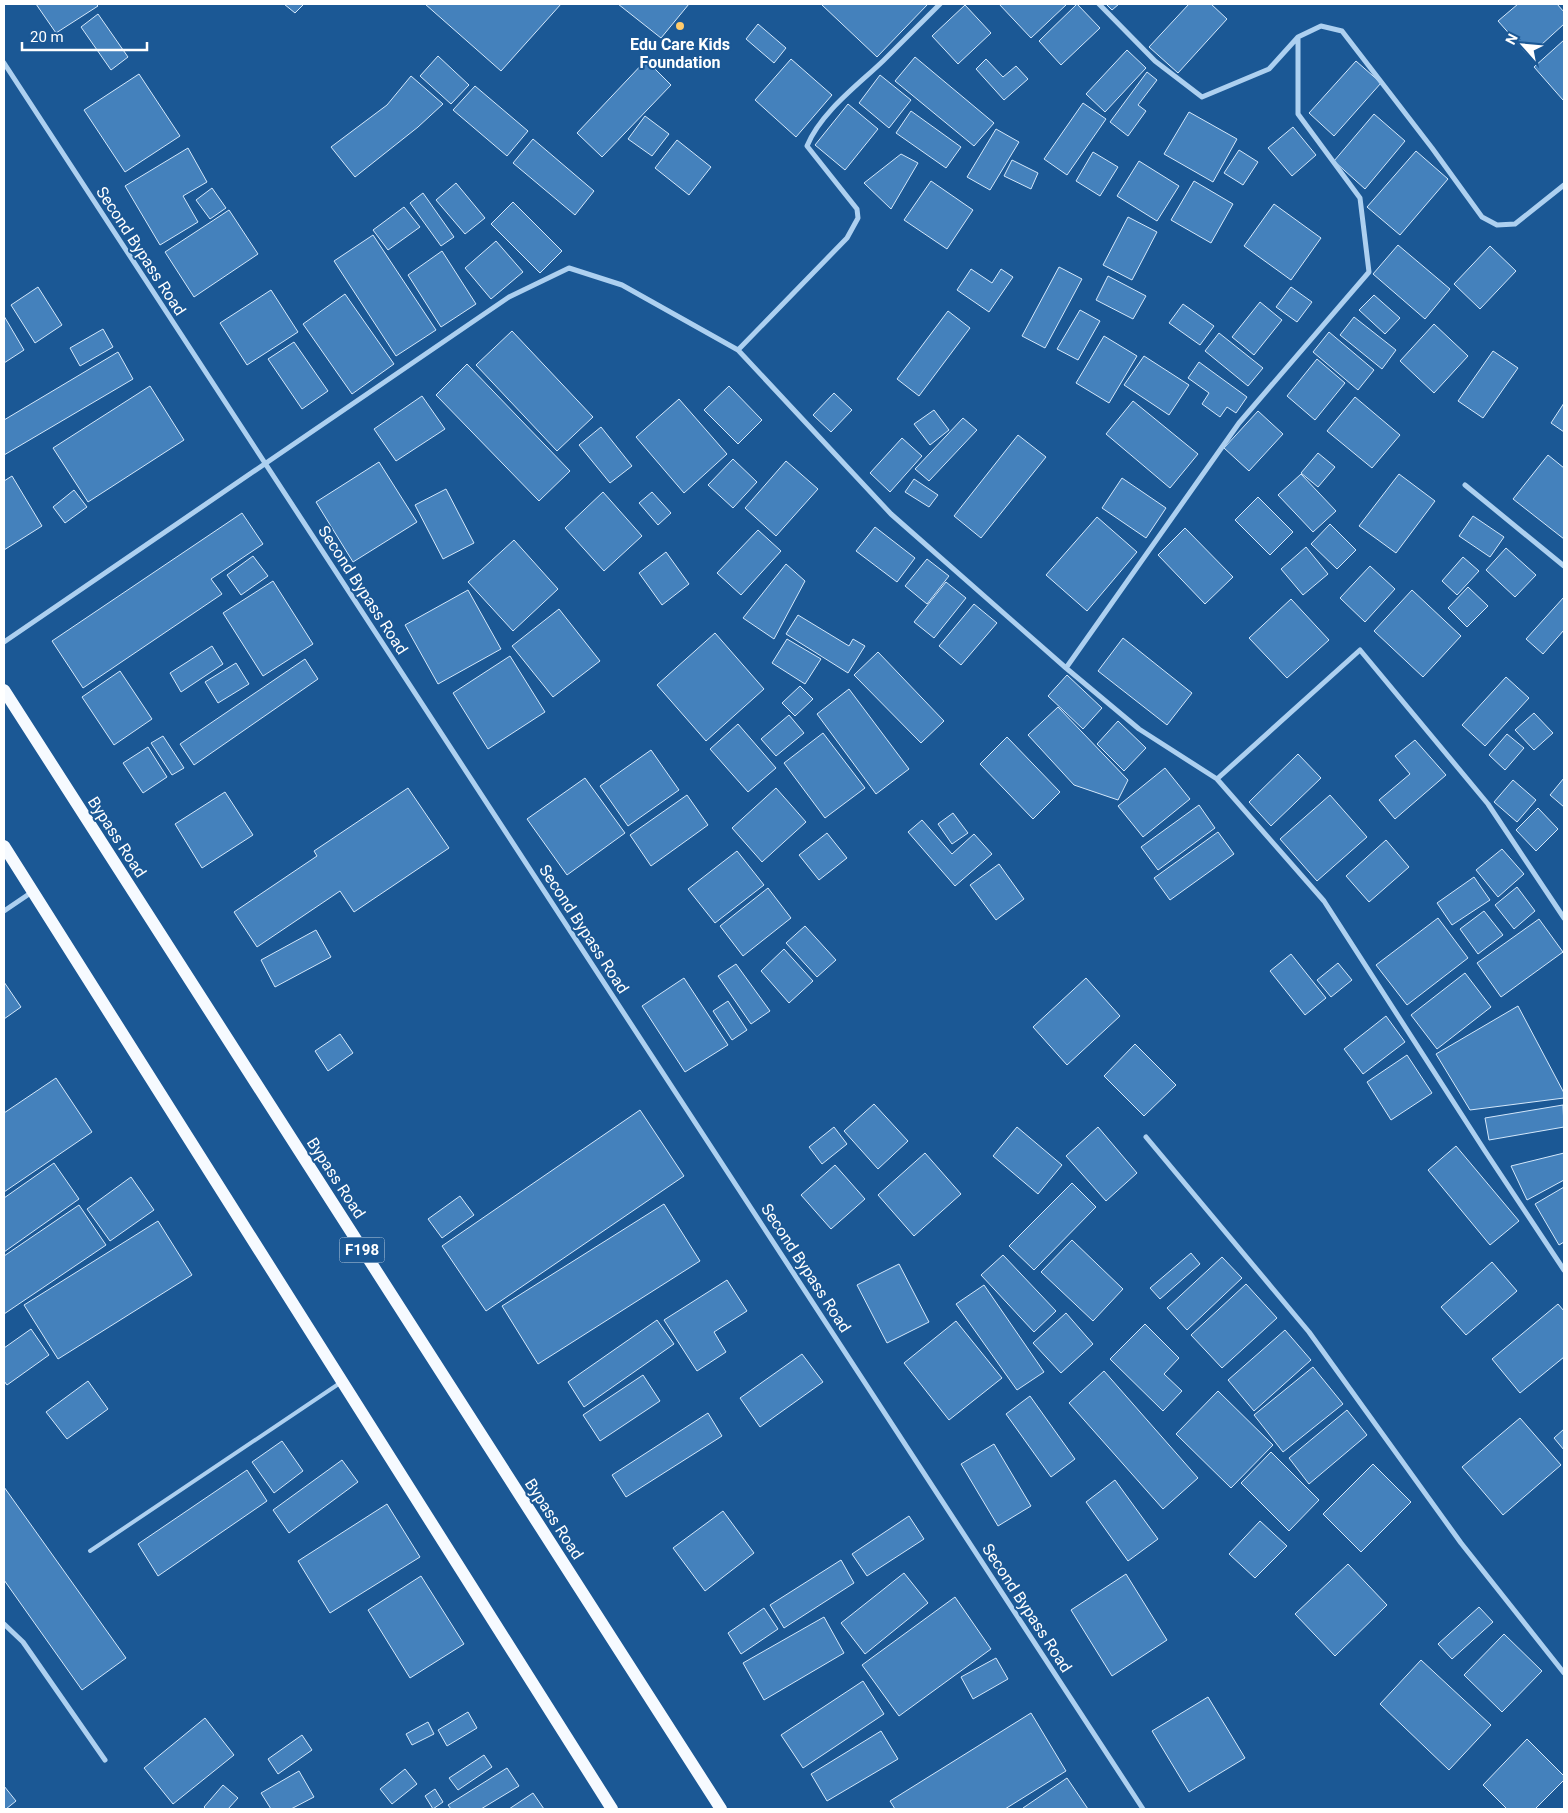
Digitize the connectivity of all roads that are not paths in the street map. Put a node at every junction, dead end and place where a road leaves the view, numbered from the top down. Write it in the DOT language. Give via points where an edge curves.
graph roads {
  1 [pos="940,4"];
  2 [pos="1099,4"];
  3 [pos="1298,37"];
  4 [pos="4,63"];
  5 [pos="1564,185"];
  6 [pos="738,350"];
  7 [pos="265,464"];
  8 [pos="1465,485"];
  9 [pos="1564,566"];
  10 [pos="4,642"];
  11 [pos="1066,668"];
  12 [pos="4,690"];
  13 [pos="1217,779"];
  14 [pos="4,846"];
  15 [pos="33,892"];
  16 [pos="4,911"];
  17 [pos="1564,918"];
  18 [pos="1146,1137"];
  19 [pos="1564,1270"];
  20 [pos="342,1382"];
  21 [pos="90,1551"];
  22 [pos="4,1624"];
  23 [pos="1564,1673"];
  24 [pos="105,1760"];
  25 [pos="612,1809"];
  26 [pos="721,1809"];
  27 [pos="1143,1809"];
  1 -- 6 [label="street" via="849,92 813,133 807,146 857,209 858,218 847,238"];
  2 -- 3 [label="street" via="1155,61 1202,97 1269,69"];
  3 -- 5 [label="street" via="1320,26 1342,31 1482,217 1497,225 1515,224"];
  3 -- 11 [label="street" via="1298,114 1360,198 1369,272 1239,423"];
  4 -- 7 [label="street, Second Bypass Road"];
  6 -- 7 [label="street" via="622,285 569,268 509,297"];
  6 -- 11 [label="street" via="891,514"];
  7 -- 10 [label="street"];
  7 -- 27 [label="street, Second Bypass Road"];
  8 -- 9 [label="street"];
  11 -- 13 [label="street" via="1139,729"];
  12 -- 26 [label="main road, Bypass Road / F198"];
  13 -- 17 [label="street" via="1360,650 1488,804"];
  13 -- 19 [label="street" via="1324,901"];
  14 -- 15 [label="main road"];
  15 -- 16 [label="street"];
  15 -- 20 [label="main road"];
  18 -- 23 [label="street" via="1309,1332 1461,1543"];
  20 -- 21 [label="lane"];
  20 -- 25 [label="main road"];
  22 -- 24 [label="street" via="23,1642"];
}
